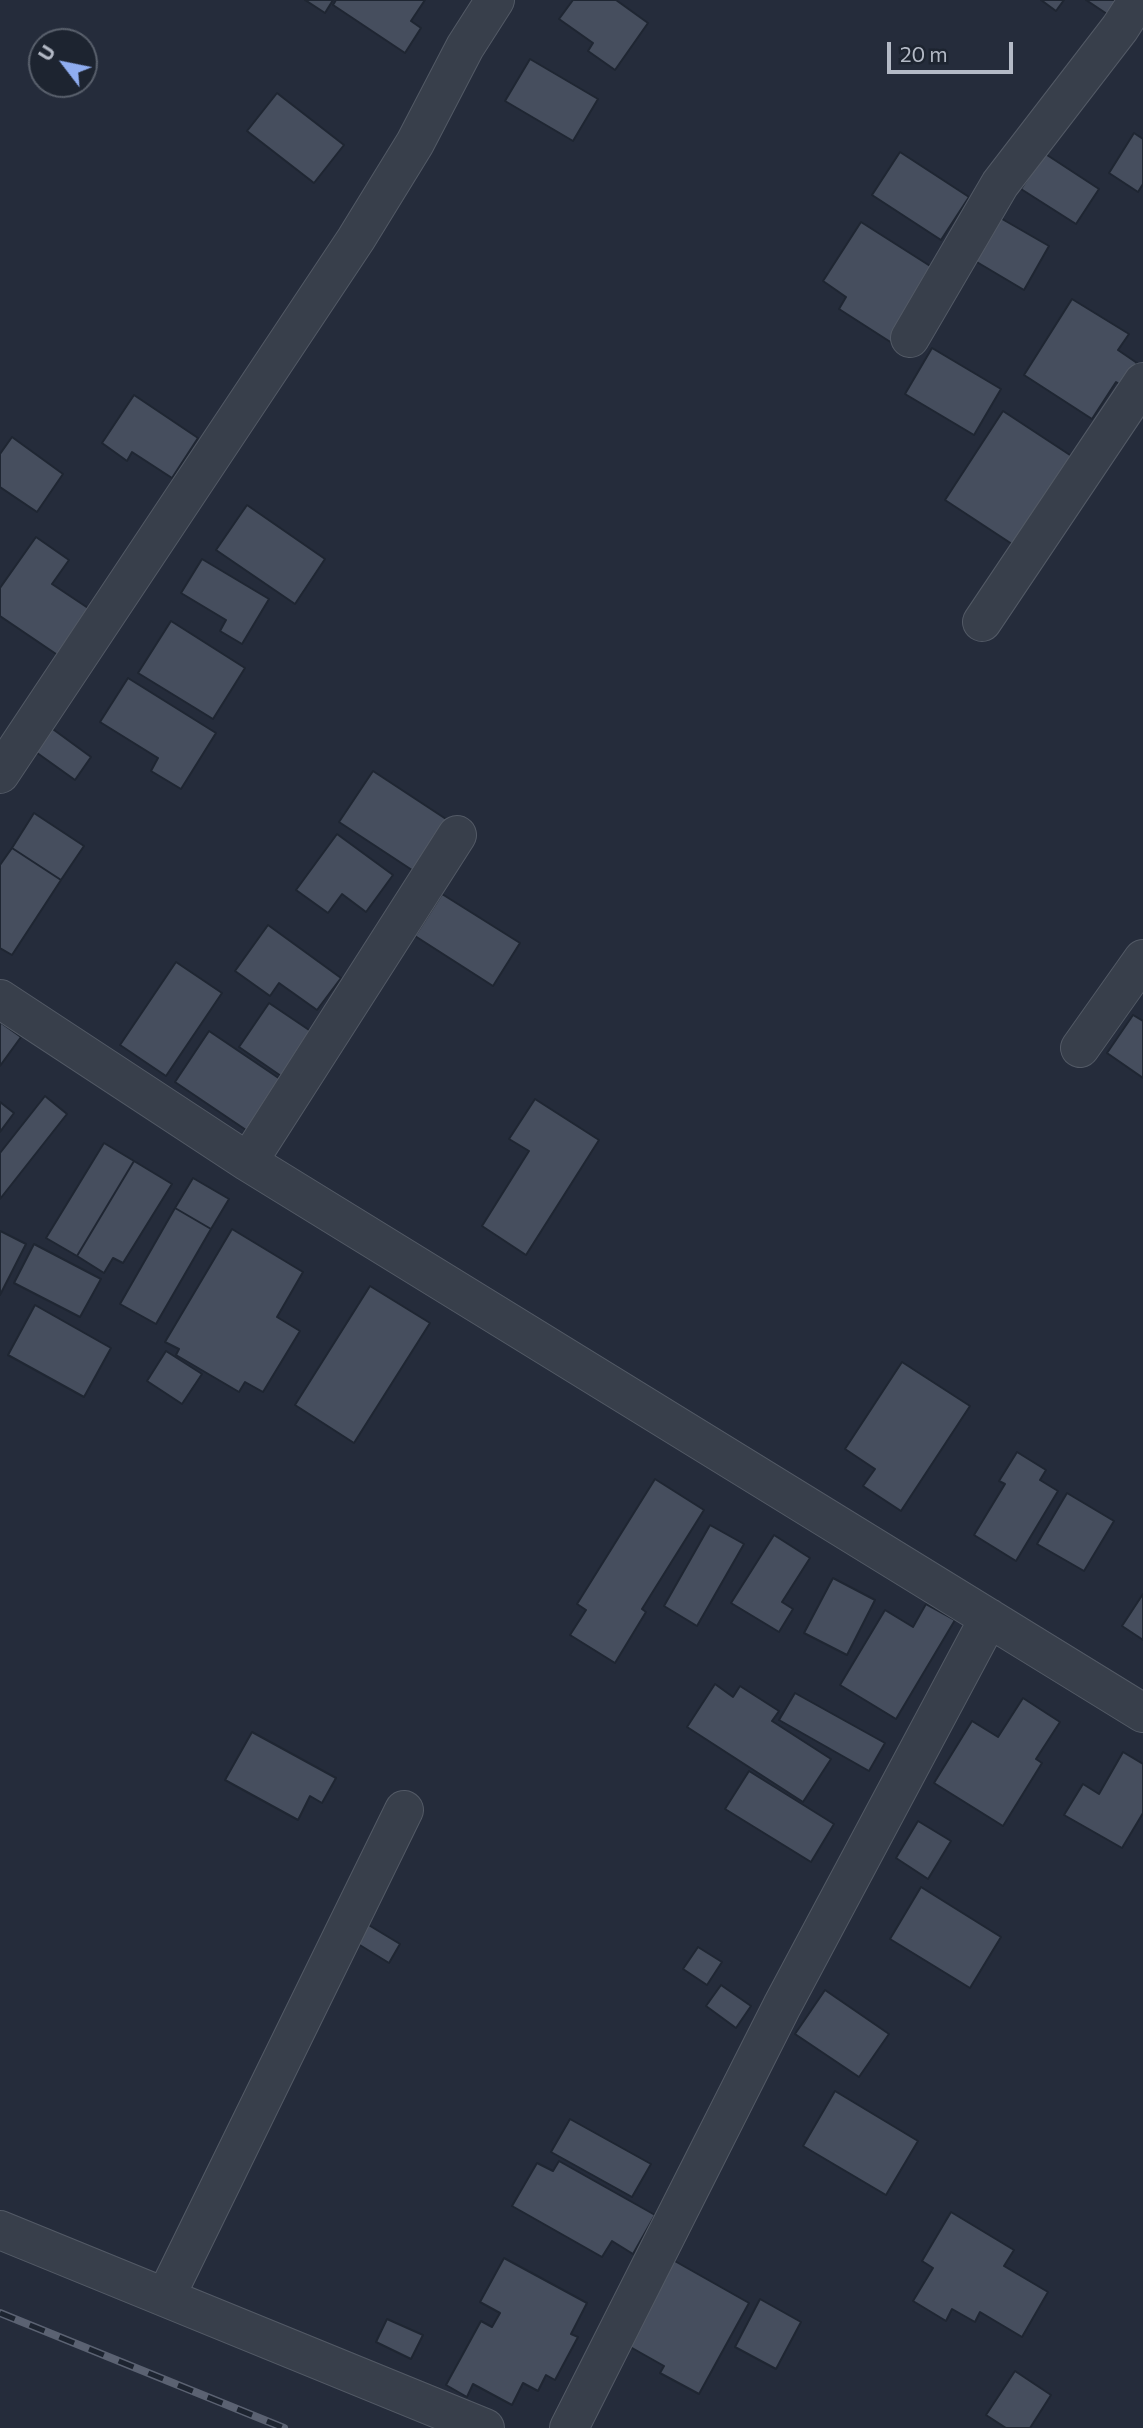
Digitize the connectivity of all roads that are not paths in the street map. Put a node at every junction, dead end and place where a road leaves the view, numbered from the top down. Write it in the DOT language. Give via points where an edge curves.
graph roads {
  1 [pos="495,0"];
  2 [pos="1138,0"];
  3 [pos="910,338"];
  4 [pos="1143,382"];
  5 [pos="982,622"];
  6 [pos="0,774"];
  7 [pos="457,835"];
  8 [pos="1143,959"];
  9 [pos="0,999"];
  10 [pos="1080,1048"];
  11 [pos="248,1161"];
  12 [pos="989,1618"];
  13 [pos="1143,1713"];
  14 [pos="404,1810"];
  15 [pos="0,2230"];
  16 [pos="166,2296"];
  17 [pos="485,2428"];
  18 [pos="569,2428"];
  1 -- 6 [label="street" via="356,239"];
  2 -- 3 [label="street" via="1000,184"];
  4 -- 5 [label="street"];
  7 -- 11 [label="street"];
  8 -- 10 [label="street"];
  9 -- 11 [label="street"];
  11 -- 12 [label="street"];
  12 -- 13 [label="street"];
  12 -- 18 [label="street" via="782,2006"];
  14 -- 16 [label="street"];
  15 -- 16 [label="street"];
  16 -- 17 [label="street"];
}
